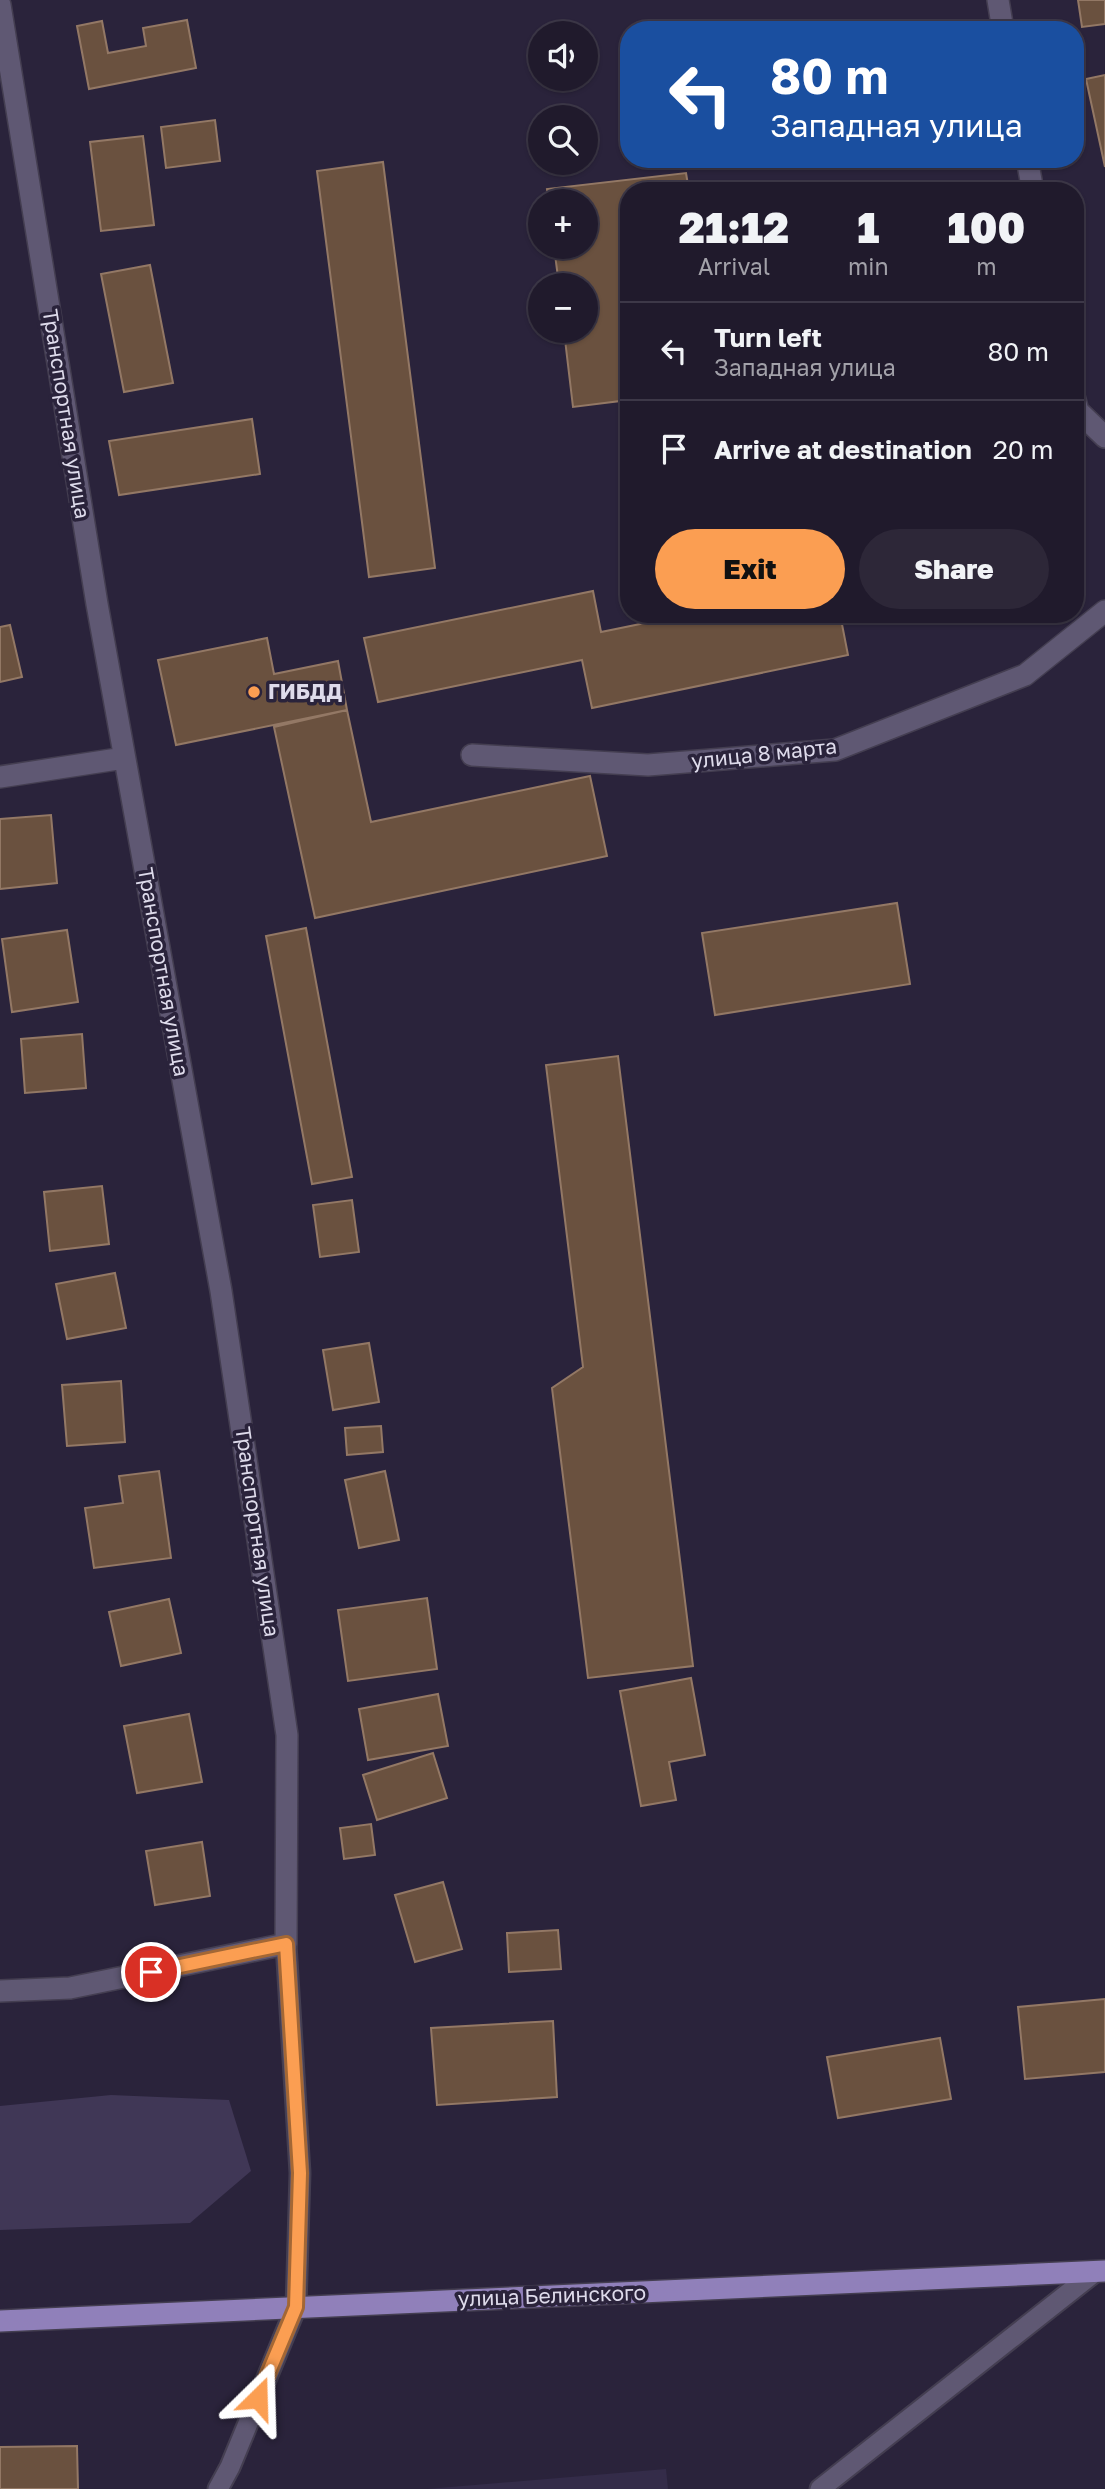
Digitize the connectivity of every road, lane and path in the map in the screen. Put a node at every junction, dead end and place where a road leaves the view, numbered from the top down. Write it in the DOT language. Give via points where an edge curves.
graph roads {
  1 [pos="998,0"];
  2 [pos="0,5"];
  3 [pos="1002,21"];
  4 [pos="1084,417"];
  5 [pos="1105,437"];
  6 [pos="1105,611"];
  7 [pos="472,755"];
  8 [pos="124,758"];
  9 [pos="0,777"];
  10 [pos="286,1944"];
  11 [pos="0,1991"];
  12 [pos="1100,2272"];
  13 [pos="296,2307"];
  14 [pos="0,2321"];
  15 [pos="218,2489"];
  16 [pos="820,2489"];
  1 -- 3 [label="street"];
  2 -- 8 [label="street, Транспортная улица"];
  4 -- 5 [label="street"];
  6 -- 7 [label="street, улица 8 марта" via="1025,675 835,750 648,765"];
  8 -- 9 [label="street"];
  8 -- 10 [label="street, Транспортная улица" via="221,1291 287,1735"];
  10 -- 11 [label="street" via="70,1988"];
  10 -- 13 [label="lane" via="300,2173"];
  12 -- 13 [label="main road, улица Белинского"];
  12 -- 16 [label="lane"];
  13 -- 14 [label="main road, улица Белинского"];
  13 -- 15 [label="lane"];
}
